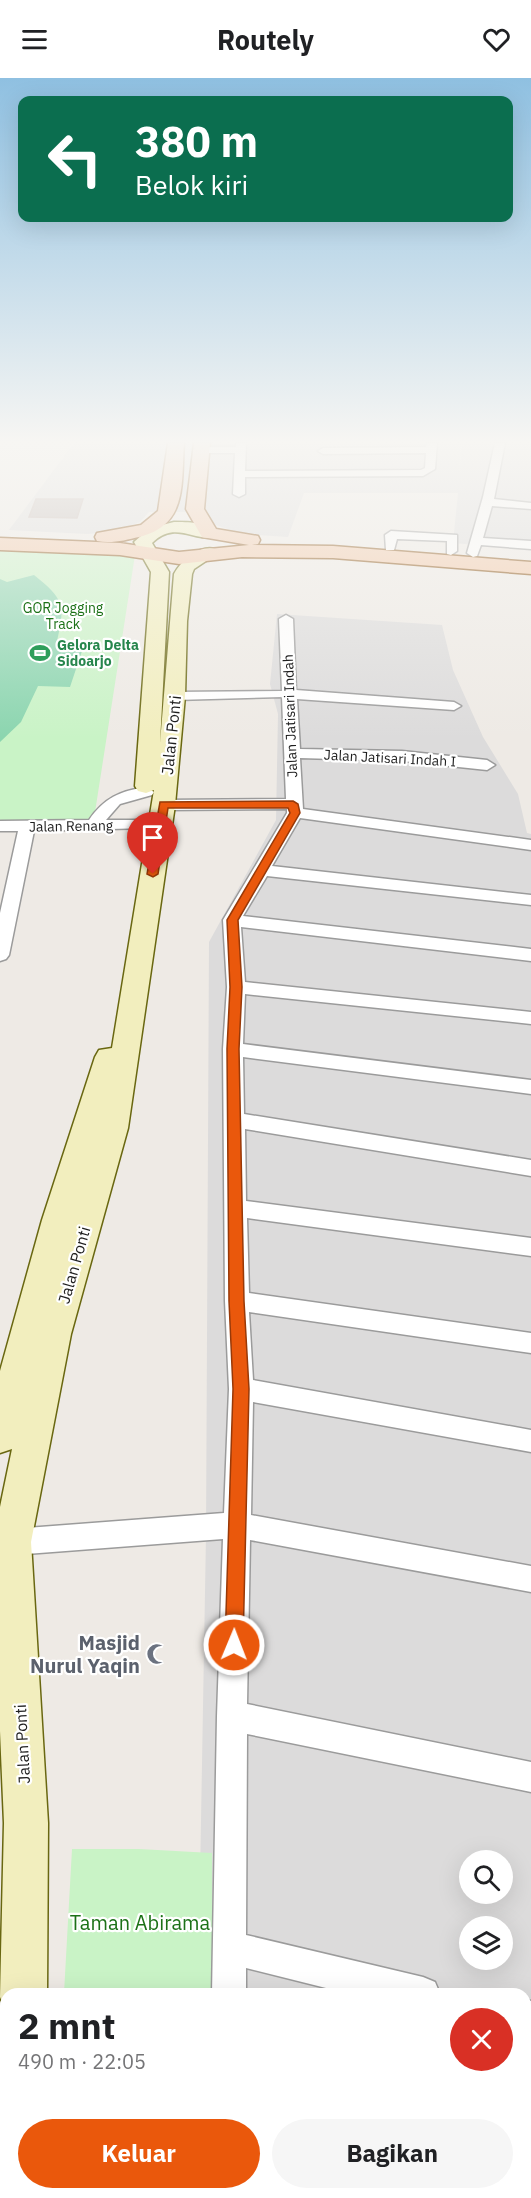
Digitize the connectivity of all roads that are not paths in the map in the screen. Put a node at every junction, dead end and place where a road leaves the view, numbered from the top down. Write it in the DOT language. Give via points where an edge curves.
graph roads {
  1 [pos="144,542"];
  2 [pos="281,542"];
  3 [pos="476,542"];
  4 [pos="0,544"];
  5 [pos="531,545"];
  6 [pos="475,547"];
  7 [pos="149,553"];
  8 [pos="209,553"];
  9 [pos="531,558"];
  10 [pos="531,568"];
  11 [pos="531,576"];
  12 [pos="182,579"];
  13 [pos="286,619"];
  14 [pos="285,694"];
  15 [pos="176,696"];
  16 [pos="454,706"];
  17 [pos="293,753"];
  18 [pos="159,756"];
  19 [pos="488,765"];
  20 [pos="155,798"];
  21 [pos="294,809"];
  22 [pos="142,825"];
  23 [pos="0,826"];
  24 [pos="94,826"];
  25 [pos="27,827"];
  26 [pos="531,845"];
  27 [pos="263,870"];
  28 [pos="7,887"];
  29 [pos="531,900"];
  30 [pos="232,920"];
  31 [pos="1,947"];
  32 [pos="531,955"];
  33 [pos="236,987"];
  34 [pos="531,1018"];
  35 [pos="233,1049"];
  36 [pos="531,1087"];
  37 [pos="234,1120"];
  38 [pos="531,1168"];
  39 [pos="236,1208"];
  40 [pos="531,1247"];
  41 [pos="237,1301"];
  42 [pos="531,1343"];
  43 [pos="241,1389"];
  44 [pos="0,1437"];
  45 [pos="531,1441"];
  46 [pos="236,1525"];
  47 [pos="6,1543"];
  48 [pos="531,1579"];
  49 [pos="232,1716"];
  50 [pos="531,1777"];
  51 [pos="230,1948"];
  52 [pos="23,1988"];
  53 [pos="229,1988"];
  54 [pos="398,1988"];
  1 -- 7 [label="main road"];
  2 -- 6 [label="main road" via="451,551"];
  3 -- 6 [label="street"];
  4 -- 7 [label="main road"];
  5 -- 6 [label="street"];
  6 -- 9 [label="main road"];
  7 -- 8 [label="main road" via="179,558"];
  7 -- 18 [label="main road, Jalan Ponti" via="160,572"];
  8 -- 10 [label="main road" via="333,552"];
  8 -- 12 [label="main road" via="187,566"];
  11 -- 12 [label="main road" via="239,563 217,564"];
  12 -- 15 [label="main road, Jalan Ponti"];
  13 -- 14 [label="street, Jalan Jatisari Indah"];
  14 -- 15 [label="street"];
  14 -- 16 [label="street"];
  14 -- 17 [label="street, Jalan Jatisari Indah"];
  15 -- 18 [label="main road, Jalan Ponti"];
  17 -- 19 [label="street, Jalan Jatisari Indah I" via="402,756"];
  17 -- 21 [label="street, Jalan Jatisari Indah"];
  18 -- 20 [label="main road, Jalan Ponti"];
  20 -- 21 [label="street"];
  20 -- 22 [label="main road, Jalan Ponti"];
  20 -- 24 [label="street" via="114,800"];
  20 -- 47 [label="main road, Jalan Ponti" via="113,1128 54,1334"];
  21 -- 26 [label="street"];
  21 -- 27 [label="street"];
  22 -- 24 [label="street, Jalan Renang"];
  22 -- 44 [label="main road, Jalan Ponti" via="108,1060 58,1220"];
  23 -- 25 [label="street, Jalan Renang"];
  24 -- 25 [label="street, Jalan Renang"];
  25 -- 28 [label="street"];
  27 -- 29 [label="street"];
  27 -- 30 [label="street"];
  28 -- 31 [label="street"];
  30 -- 32 [label="street"];
  30 -- 33 [label="street"];
  33 -- 34 [label="street"];
  33 -- 35 [label="street"];
  35 -- 36 [label="street"];
  35 -- 37 [label="street"];
  37 -- 38 [label="street"];
  37 -- 39 [label="street"];
  39 -- 40 [label="street"];
  39 -- 41 [label="street"];
  41 -- 42 [label="street"];
  41 -- 43 [label="street"];
  43 -- 45 [label="street"];
  43 -- 46 [label="street"];
  46 -- 47 [label="street"];
  46 -- 48 [label="street"];
  46 -- 49 [label="street"];
  47 -- 52 [label="main road, Jalan Ponti" via="26,1823"];
  49 -- 50 [label="street"];
  49 -- 51 [label="street"];
  51 -- 53 [label="street"];
  51 -- 54 [label="street"];
}
